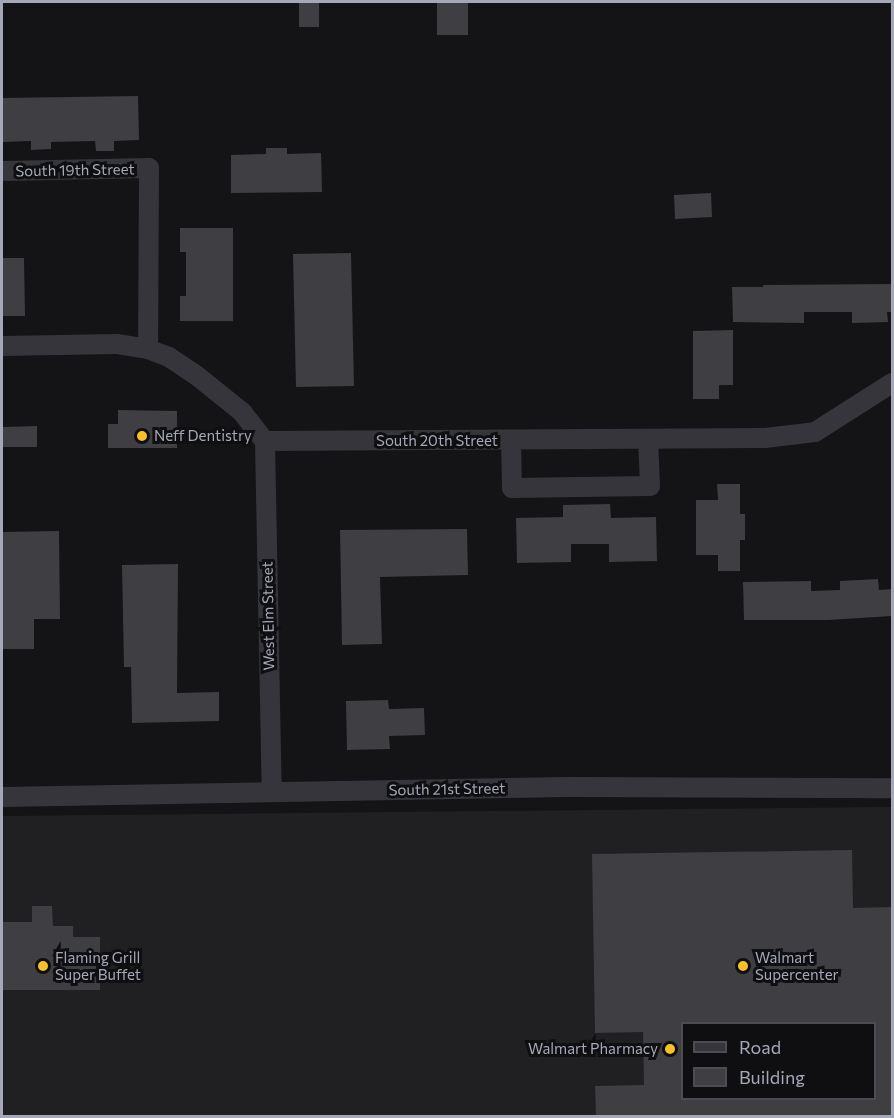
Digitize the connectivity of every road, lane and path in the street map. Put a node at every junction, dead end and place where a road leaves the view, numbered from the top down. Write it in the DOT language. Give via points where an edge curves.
graph roads {
  1 [pos="2,171"];
  2 [pos="2,346"];
  3 [pos="148,349"];
  4 [pos="892,383"];
  5 [pos="648,439"];
  6 [pos="511,440"];
  7 [pos="265,441"];
  8 [pos="892,788"];
  9 [pos="272,791"];
  10 [pos="2,797"];
  1 -- 3 [label="street, South 19th Street" via="149,168"];
  2 -- 3 [label="street" via="117,344"];
  3 -- 7 [label="street" via="169,357 242,412"];
  4 -- 5 [label="street, South 20th Street" via="814,432 765,438"];
  5 -- 6 [label="street, South 20th Street"];
  5 -- 6 [label="street" via="650,486 512,488"];
  6 -- 7 [label="street, South 20th Street"];
  7 -- 9 [label="street, West Elm Street"];
  8 -- 9 [label="street, South 21st Street"];
  9 -- 10 [label="street, South 21st Street"];
}
